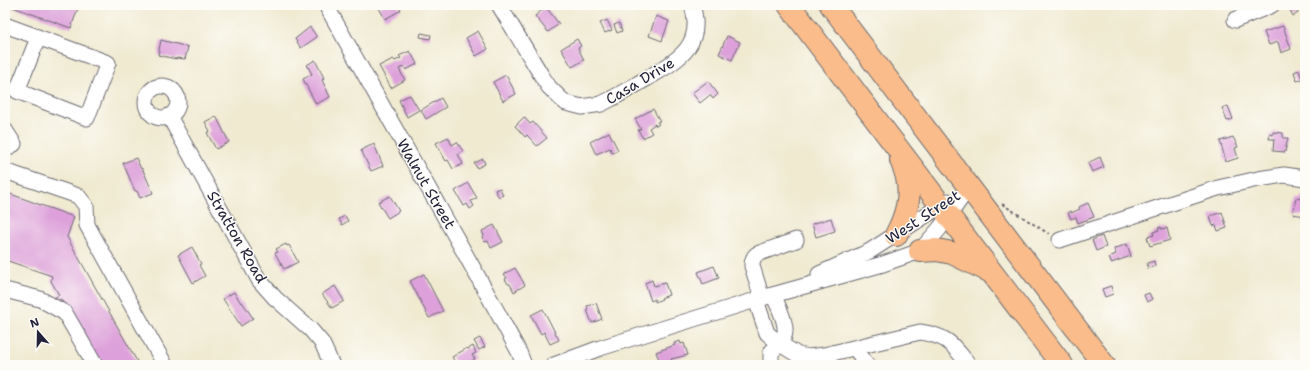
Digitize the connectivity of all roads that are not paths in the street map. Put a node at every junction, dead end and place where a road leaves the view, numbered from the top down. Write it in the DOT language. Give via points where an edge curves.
graph roads {
  1 [pos="326,5"];
  2 [pos="499,5"];
  3 [pos="692,5"];
  4 [pos="789,5"];
  5 [pos="831,5"];
  6 [pos="1272,5"];
  7 [pos="1235,20"];
  8 [pos="5,25"];
  9 [pos="38,38"];
  10 [pos="169,116"];
  11 [pos="5,130"];
  12 [pos="894,144"];
  13 [pos="5,150"];
  14 [pos="5,171"];
  15 [pos="1305,178"];
  16 [pos="970,187"];
  17 [pos="945,211"];
  18 [pos="896,235"];
  19 [pos="796,240"];
  20 [pos="1060,240"];
  21 [pos="920,251"];
  22 [pos="990,271"];
  23 [pos="5,290"];
  24 [pos="763,298"];
  25 [pos="780,344"];
  26 [pos="855,348"];
  27 [pos="95,365"];
  28 [pos="165,365"];
  29 [pos="332,365"];
  30 [pos="524,365"];
  31 [pos="554,365"];
  32 [pos="771,365"];
  33 [pos="867,365"];
  34 [pos="968,365"];
  35 [pos="1062,365"];
  36 [pos="1104,365"];
  1 -- 30 [label="street, Walnut Street" via="474,268"];
  2 -- 3 [label="street, Casa Drive" via="549,87 566,103 582,107 601,104 611,99 670,65 684,53 696,30"];
  4 -- 12 [label="highway"];
  5 -- 16 [label="highway"];
  6 -- 7 [label="street"];
  8 -- 9 [label="street"];
  9 -- 9 [label="street" via="108,63 88,118 17,91"];
  10 -- 29 [label="street, Stratton Road" via="259,280 311,330 322,343"];
  11 -- 13 [label="street" via="14,144"];
  12 -- 17 [label="highway"];
  12 -- 18 [label="highway" via="908,178 907,210"];
  14 -- 28 [label="street" via="78,196 86,206 87,225"];
  15 -- 20 [label="street" via="1284,175 1218,188"];
  16 -- 17 [label="street, West Street"];
  16 -- 36 [label="highway"];
  17 -- 18 [label="street, West Street"];
  17 -- 21 [label="street, West Street" via="940,228"];
  17 -- 22 [label="highway"];
  18 -- 24 [label="street, West Street" via="870,252"];
  19 -- 24 [label="street" via="754,256 752,266"];
  21 -- 22 [label="highway" via="937,250 952,253"];
  21 -- 24 [label="street, West Street"];
  22 -- 35 [label="highway"];
  23 -- 27 [label="street" via="40,299 65,313"];
  24 -- 25 [label="street" via="780,309 785,331"];
  24 -- 31 [label="street, West Street" via="600,348"];
  25 -- 26 [label="street" via="798,355 808,357"];
  25 -- 32 [label="street" via="771,352"];
  26 -- 33 [label="street"];
  26 -- 34 [label="street" via="920,332 943,337 953,344"];
}
